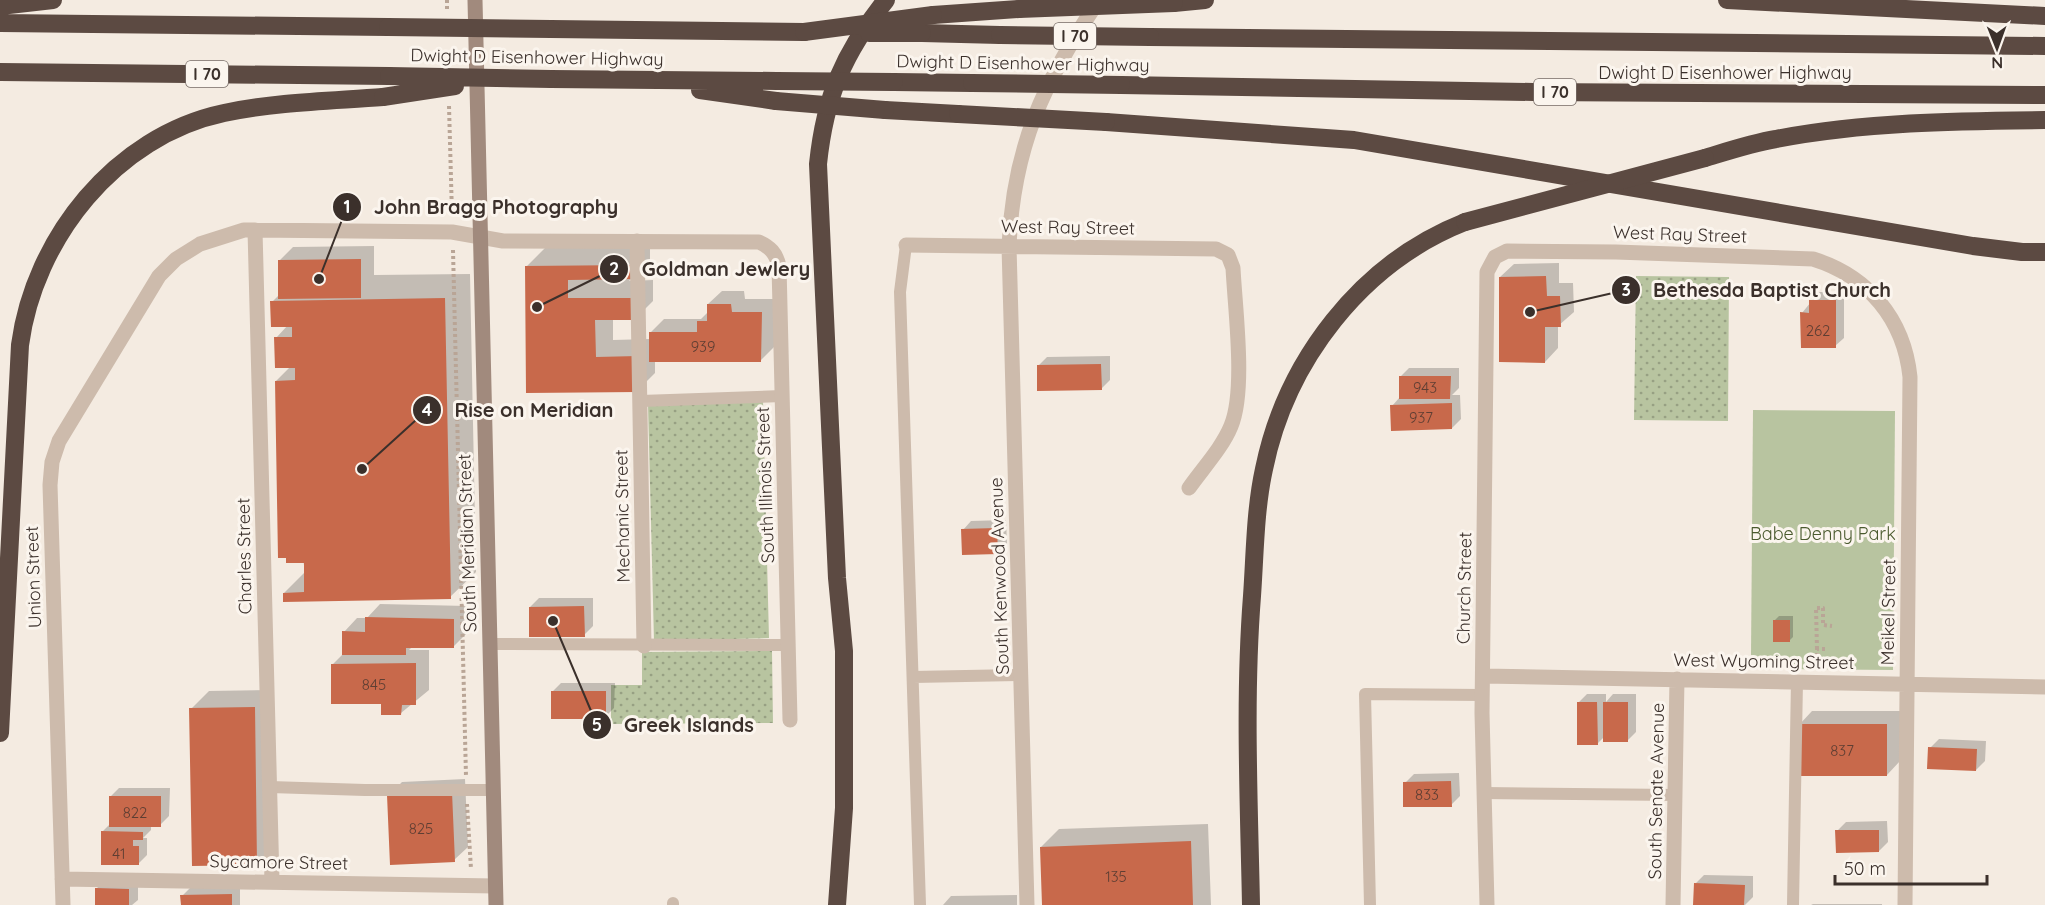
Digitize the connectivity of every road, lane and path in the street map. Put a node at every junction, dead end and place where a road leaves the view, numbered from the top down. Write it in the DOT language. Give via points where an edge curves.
graph roads {
  1 [pos="53,0"];
  2 [pos="447,0"];
  3 [pos="475,0"];
  4 [pos="886,0"];
  5 [pos="1099,0"];
  6 [pos="1205,0"];
  7 [pos="1727,0"];
  8 [pos="0,6"];
  9 [pos="447,13"];
  10 [pos="2045,16"];
  11 [pos="0,22"];
  12 [pos="804,33"];
  13 [pos="2045,46"];
  14 [pos="0,72"];
  15 [pos="508,78"];
  16 [pos="645,81"];
  17 [pos="2045,95"];
  18 [pos="449,103"];
  19 [pos="2045,120"];
  20 [pos="452,220"];
  21 [pos="255,230"];
  22 [pos="480,238"];
  23 [pos="637,241"];
  24 [pos="906,245"];
  25 [pos="1010,246"];
  26 [pos="453,247"];
  27 [pos="2045,252"];
  28 [pos="1487,272"];
  29 [pos="1873,294"];
  30 [pos="782,396"];
  31 [pos="641,401"];
  32 [pos="1189,488"];
  33 [pos="1832,626"];
  34 [pos="489,644"];
  35 [pos="789,645"];
  36 [pos="644,646"];
  37 [pos="1825,649"];
  38 [pos="1817,650"];
  39 [pos="1021,675"];
  40 [pos="1483,676"];
  41 [pos="912,677"];
  42 [pos="1677,679"];
  43 [pos="1797,681"];
  44 [pos="1817,682"];
  45 [pos="1907,684"];
  46 [pos="2045,687"];
  47 [pos="1482,695"];
  48 [pos="790,720"];
  49 [pos="0,733"];
  50 [pos="270,787"];
  51 [pos="467,790"];
  52 [pos="493,790"];
  53 [pos="1484,793"];
  54 [pos="1675,795"];
  55 [pos="471,876"];
  56 [pos="62,879"];
  57 [pos="272,881"];
  58 [pos="495,886"];
  59 [pos="63,905"];
  60 [pos="496,905"];
  61 [pos="837,905"];
  62 [pos="920,905"];
  63 [pos="1027,905"];
  64 [pos="1251,905"];
  65 [pos="1370,905"];
  66 [pos="1487,905"];
  67 [pos="1673,905"];
  68 [pos="1793,905"];
  69 [pos="1905,905"];
  1 -- 8 [label="highway"];
  2 -- 9 [label="path"];
  3 -- 22 [label="main road, South Meridian Street"];
  4 -- 61 [label="highway" via="855,40 838,74 823,125 818,164 844,672 844,808"];
  5 -- 25 [label="street, South Kenwood Avenue" via="1064,52 1026,138 1014,193"];
  6 -- 12 [label="highway, bridge" via="933,15"];
  7 -- 10 [label="highway"];
  11 -- 12 [label="highway, Dwight D Eisenhower Highway / I 70, bridge"];
  12 -- 13 [label="highway, Dwight D Eisenhower Highway / I 70, bridge"];
  14 -- 15 [label="highway, Dwight D Eisenhower Highway / I 70, bridge"];
  15 -- 16 [label="highway, Dwight D Eisenhower Highway / I 70, bridge"];
  15 -- 49 [label="highway, bridge" via="382,97 222,113 182,127 124,162 96,186 58,235 33,289 20,345"];
  16 -- 17 [label="highway, Dwight D Eisenhower Highway / I 70, bridge"];
  16 -- 27 [label="highway, bridge" via="776,102 1354,140 1973,246"];
  18 -- 20 [label="path"];
  19 -- 64 [label="highway, bridge" via="1815,132 1773,139 1465,222 1448,228 1397,260 1342,310 1304,364 1276,423 1259,496 1248,647"];
  21 -- 22 [label="street, Union Street" via="452,232"];
  21 -- 50 [label="street, Charles Street"];
  21 -- 56 [label="street, Union Street" via="235,231 200,244 159,276 68,425 52,462"];
  22 -- 23 [label="street"];
  22 -- 34 [label="main road, South Meridian Street"];
  23 -- 30 [label="street, South Illinois Street" via="759,242 773,251 779,266"];
  23 -- 31 [label="street, Mechanic Street"];
  24 -- 25 [label="street, West Ray Street"];
  24 -- 41 [label="lane" via="900,292"];
  25 -- 32 [label="street, West Ray Street" via="1216,249 1228,255 1233,268 1236,410 1229,431"];
  25 -- 39 [label="street, South Kenwood Avenue"];
  26 -- 51 [label="path"];
  28 -- 29 [label="street, West Ray Street" via="1491,262 1508,251 1783,256 1832,265"];
  28 -- 40 [label="street, Church Street"];
  29 -- 45 [label="street, Meikel Street" via="1899,331 1910,377"];
  30 -- 31 [label="lane"];
  30 -- 35 [label="street, South Illinois Street"];
  31 -- 36 [label="street, Mechanic Street"];
  33 -- 38 [label="path" via="1823,625 1823,609 1816,608"];
  34 -- 36 [label="lane"];
  34 -- 52 [label="main road, South Meridian Street"];
  35 -- 36 [label="lane"];
  35 -- 48 [label="street, South Illinois Street"];
  37 -- 38 [label="path"];
  38 -- 44 [label="path"];
  39 -- 41 [label="lane"];
  39 -- 63 [label="street, South Kenwood Avenue"];
  40 -- 42 [label="street, West Wyoming Street"];
  40 -- 47 [label="street, Church Street"];
  41 -- 62 [label="lane"];
  42 -- 43 [label="street, West Wyoming Street"];
  42 -- 54 [label="street, South Senate Avenue"];
  43 -- 44 [label="street, West Wyoming Street"];
  43 -- 68 [label="lane"];
  44 -- 45 [label="street, West Wyoming Street"];
  45 -- 46 [label="street, West Wyoming Street"];
  45 -- 69 [label="street, Meikel Street"];
  47 -- 53 [label="street, Church Street"];
  47 -- 65 [label="lane" via="1365,694"];
  50 -- 51 [label="lane"];
  50 -- 57 [label="street, Charles Street"];
  51 -- 52 [label="lane"];
  51 -- 55 [label="path"];
  52 -- 58 [label="main road, South Meridian Street"];
  53 -- 54 [label="lane"];
  53 -- 66 [label="street, Church Street"];
  54 -- 67 [label="street, South Senate Avenue"];
  56 -- 57 [label="street, Sycamore Street"];
  56 -- 59 [label="street, Union Street"];
  57 -- 58 [label="street, Sycamore Street"];
  58 -- 60 [label="main road, South Meridian Street"];
}
